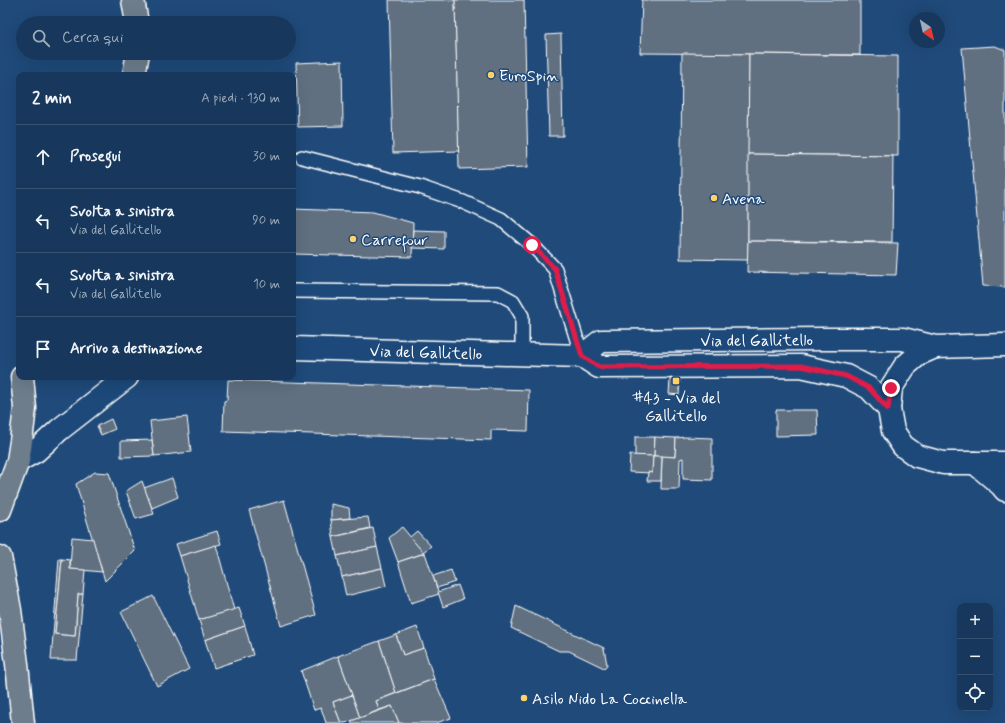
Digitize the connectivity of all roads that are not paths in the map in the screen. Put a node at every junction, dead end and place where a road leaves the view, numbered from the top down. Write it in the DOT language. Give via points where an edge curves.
graph roads {
  1 [pos="133,0"];
  2 [pos="136,16"];
  3 [pos="137,60"];
  4 [pos="135,72"];
  5 [pos="302,157"];
  6 [pos="296,291"];
  7 [pos="1005,345"];
  8 [pos="935,347"];
  9 [pos="296,348"];
  10 [pos="522,354"];
  11 [pos="582,356"];
  12 [pos="22,380"];
  13 [pos="123,380"];
  14 [pos="888,409"];
  15 [pos="18,461"];
  16 [pos="1005,462"];
  17 [pos="975,463"];
  18 [pos="1005,490"];
  19 [pos="0,510"];
  20 [pos="0,557"];
  21 [pos="23,723"];
  1 -- 2 [label="main road"];
  3 -- 4 [label="main road"];
  5 -- 11 [label="lane" via="420,187 501,219 555,269"];
  6 -- 10 [label="lane" via="498,292 513,301 522,316"];
  7 -- 8 [label="street, Via del Gallitello"];
  8 -- 11 [label="street, Via del Gallitello" via="903,339 600,341"];
  8 -- 14 [label="street, Via del Gallitello" via="919,354 905,366 891,388"];
  9 -- 10 [label="street, Via del Gallitello"];
  10 -- 11 [label="street, Via del Gallitello"];
  11 -- 14 [label="street, Via del Gallitello" via="599,367 801,366 846,376 869,388"];
  12 -- 15 [label="main road" via="25,408"];
  13 -- 15 [label="street" via="36,451"];
  14 -- 17 [label="street, Via del Gallitello" via="893,431 903,446 917,456 943,463"];
  15 -- 19 [label="main road"];
  16 -- 17 [label="street, Via del Gallitello"];
  17 -- 18 [label="street"];
  20 -- 21 [label="main road" via="10,610"];
}
